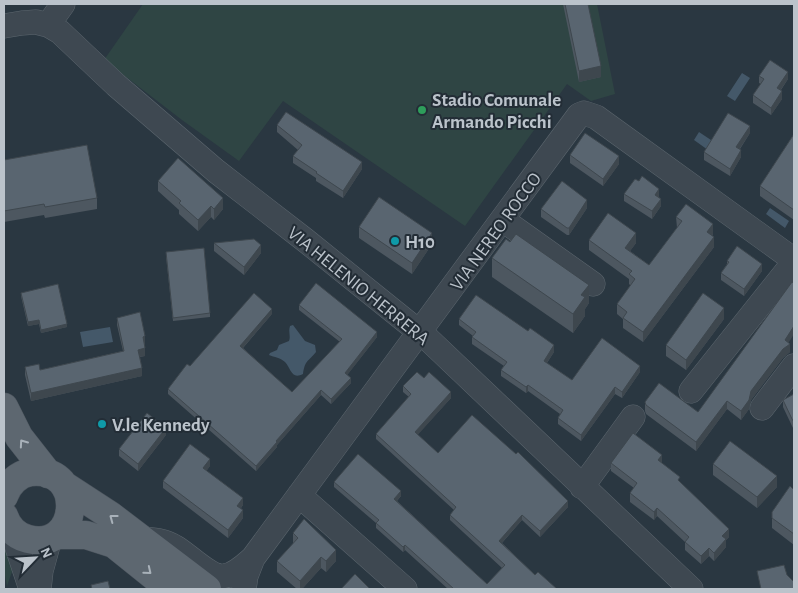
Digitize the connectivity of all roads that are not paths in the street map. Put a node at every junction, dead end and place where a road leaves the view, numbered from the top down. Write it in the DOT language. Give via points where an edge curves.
graph roads {
  1 [pos="62,4"];
  2 [pos="48,25"];
  3 [pos="4,26"];
  4 [pos="503,220"];
  5 [pos="794,261"];
  6 [pos="593,284"];
  7 [pos="419,332"];
  8 [pos="794,366"];
  9 [pos="691,391"];
  10 [pos="4,408"];
  11 [pos="762,408"];
  12 [pos="634,417"];
  13 [pos="57,480"];
  14 [pos="582,487"];
  15 [pos="4,488"];
  16 [pos="299,495"];
  17 [pos="7,523"];
  18 [pos="54,537"];
  19 [pos="142,539"];
  20 [pos="253,558"];
  21 [pos="31,589"];
  22 [pos="39,589"];
  23 [pos="170,589"];
  24 [pos="208,589"];
  25 [pos="244,589"];
  26 [pos="405,589"];
  27 [pos="691,589"];
  1 -- 2 [label="street"];
  2 -- 3 [label="street" via="36,22"];
  2 -- 7 [label="street, VIA HELENIO HERRERA" via="60,32 216,171"];
  4 -- 5 [label="street, VIA NEREO ROCCO" via="579,115 584,113 596,117"];
  4 -- 6 [label="street"];
  4 -- 7 [label="street, VIA NEREO ROCCO"];
  5 -- 9 [label="street"];
  7 -- 14 [label="street, VIA HELENIO HERRERA"];
  7 -- 16 [label="street, VIA NEREO ROCCO"];
  8 -- 11 [label="street"];
  13 -- 10 [label="main road, one-way" via="34,459"];
  12 -- 14 [label="street"];
  13 -- 15 [label="main road" via="29,472"];
  13 -- 18 [label="main road" via="70,495 70,514 67,523"];
  19 -- 13 [label="main road, one-way"];
  14 -- 27 [label="street, VIA HELENIO HERRERA"];
  16 -- 20 [label="street, VIA NEREO ROCCO"];
  16 -- 26 [label="street"];
  17 -- 18 [label="main road" via="17,535 33,541"];
  17 -- 21 [label="street"];
  18 -- 22 [label="street" via="41,571"];
  18 -- 23 [label="main road, one-way" via="86,535 114,544"];
  19 -- 20 [label="street, VIA NEREO ROCCO" via="166,542 218,576 231,574"];
  19 -- 24 [label="main road"];
  20 -- 25 [label="street, VIA NEREO ROCCO"];
}
